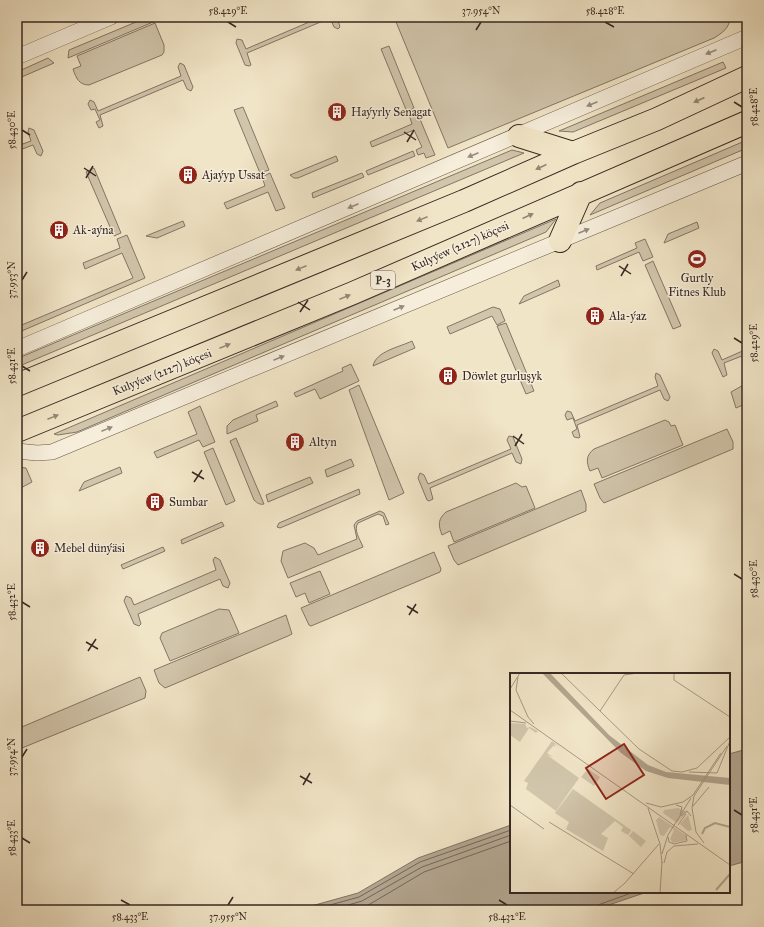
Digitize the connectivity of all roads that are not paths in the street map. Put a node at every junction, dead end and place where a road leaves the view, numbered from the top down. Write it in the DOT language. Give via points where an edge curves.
graph roads {
  1 [pos="111,17"];
  2 [pos="747,37"];
  3 [pos="17,57"];
  4 [pos="747,77"];
  5 [pos="747,122"];
  6 [pos="519,136"];
  7 [pos="573,153"];
  8 [pos="747,163"];
  9 [pos="582,193"];
  10 [pos="560,241"];
  11 [pos="17,349"];
  12 [pos="17,385"];
  13 [pos="17,431"];
  14 [pos="17,451"];
  1 -- 3 [label="street"];
  2 -- 6 [label="street, one-way"];
  4 -- 7 [label="highway, one-way" via="657,119"];
  5 -- 9 [label="highway, Kulyýew (2127) köçesi / P-3"];
  6 -- 7 [label="highway"];
  6 -- 11 [label="street, one-way"];
  7 -- 12 [label="highway, one-way" via="456,204"];
  10 -- 8 [label="street, one-way"];
  9 -- 10 [label="highway"];
  13 -- 9 [label="highway, Kulyýew (2127) köçesi / P-3, one-way" via="353,293"];
  14 -- 10 [label="street, one-way" via="52,452"];
}
